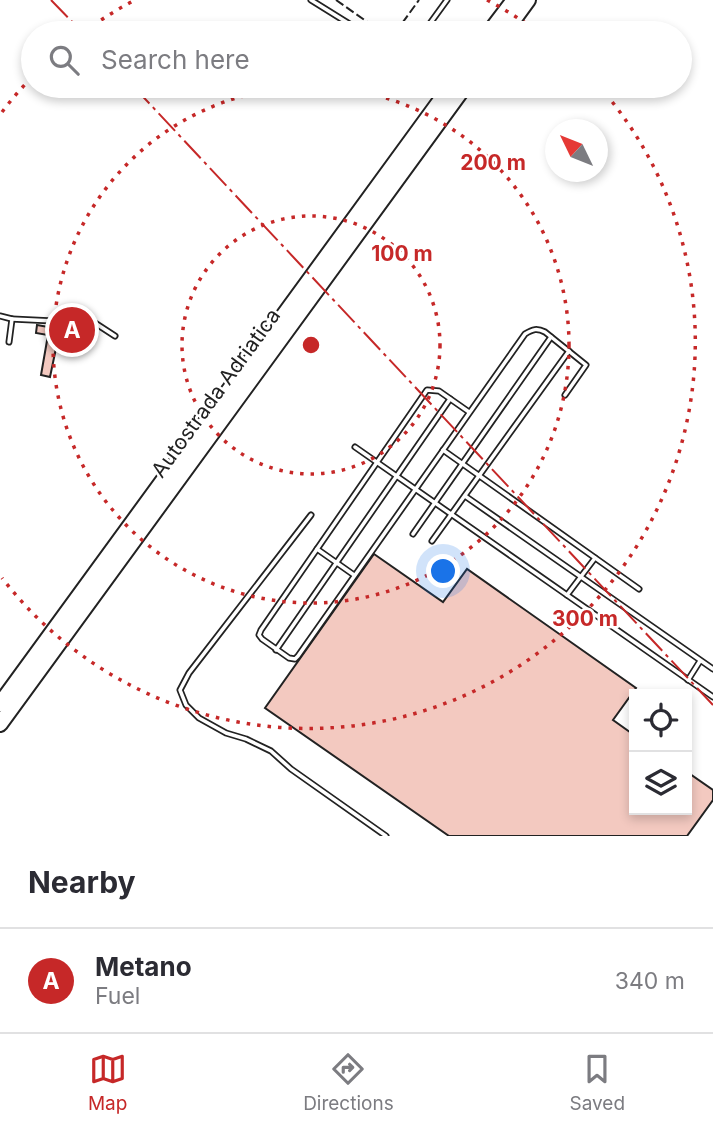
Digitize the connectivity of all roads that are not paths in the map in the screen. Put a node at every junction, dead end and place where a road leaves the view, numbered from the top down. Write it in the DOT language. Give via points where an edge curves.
graph roads {
  1 [pos="311,0"];
  2 [pos="447,0"];
  3 [pos="514,0"];
  4 [pos="528,0"];
  5 [pos="345,21"];
  6 [pos="432,21"];
  7 [pos="498,21"];
  8 [pos="513,21"];
  9 [pos="442,98"];
  10 [pos="457,98"];
  11 [pos="0,316"];
  12 [pos="12,319"];
  13 [pos="115,337"];
  14 [pos="551,337"];
  15 [pos="9,342"];
  16 [pos="569,351"];
  17 [pos="565,396"];
  18 [pos="450,399"];
  19 [pos="469,412"];
  20 [pos="355,447"];
  21 [pos="443,450"];
  22 [pos="377,462"];
  23 [pos="462,463"];
  24 [pos="480,475"];
  25 [pos="397,476"];
  26 [pos="415,489"];
  27 [pos="466,496"];
  28 [pos="434,502"];
  29 [pos="311,515"];
  30 [pos="452,515"];
  31 [pos="414,534"];
  32 [pos="432,541"];
  33 [pos="317,549"];
  34 [pos="596,557"];
  35 [pos="337,563"];
  36 [pos="354,576"];
  37 [pos="582,576"];
  38 [pos="639,589"];
  39 [pos="567,596"];
  40 [pos="276,650"];
  41 [pos="700,660"];
  42 [pos="713,669"];
  43 [pos="688,680"];
  44 [pos="713,697"];
  45 [pos="0,704"];
  46 [pos="0,724"];
  47 [pos="386,836"];
  1 -- 5 [label="lane"];
  2 -- 6 [label="lane"];
  3 -- 7 [label="highway"];
  4 -- 8 [label="highway"];
  9 -- 45 [label="highway, Autostrada Adriatica"];
  10 -- 46 [label="highway, Autostrada Adriatica"];
  11 -- 12 [label="lane"];
  12 -- 13 [label="lane" via="95,323"];
  12 -- 15 [label="lane"];
  14 -- 16 [label="lane"];
  14 -- 19 [label="lane" via="537,328 525,334"];
  14 -- 23 [label="lane"];
  16 -- 17 [label="lane" via="586,365"];
  16 -- 24 [label="lane"];
  18 -- 19 [label="lane"];
  18 -- 22 [label="lane" via="428,390"];
  18 -- 25 [label="lane"];
  19 -- 21 [label="lane"];
  20 -- 22 [label="lane"];
  21 -- 23 [label="lane"];
  21 -- 26 [label="lane"];
  22 -- 25 [label="lane"];
  22 -- 33 [label="lane"];
  23 -- 24 [label="lane"];
  23 -- 28 [label="lane"];
  24 -- 27 [label="lane"];
  24 -- 34 [label="lane"];
  25 -- 26 [label="lane"];
  25 -- 35 [label="lane"];
  26 -- 28 [label="lane"];
  26 -- 36 [label="lane"];
  27 -- 30 [label="lane"];
  27 -- 37 [label="lane"];
  28 -- 30 [label="lane"];
  28 -- 31 [label="lane"];
  29 -- 47 [label="lane" via="180,690 199,718 271,751"];
  30 -- 32 [label="lane"];
  30 -- 39 [label="lane"];
  33 -- 35 [label="lane"];
  33 -- 40 [label="lane" via="261,630 262,639"];
  34 -- 37 [label="lane"];
  34 -- 38 [label="lane"];
  35 -- 36 [label="lane"];
  35 -- 40 [label="lane"];
  36 -- 40 [label="lane" via="295,659"];
  37 -- 39 [label="lane"];
  37 -- 41 [label="lane"];
  39 -- 43 [label="lane"];
  41 -- 42 [label="lane"];
  41 -- 43 [label="lane"];
  43 -- 44 [label="lane"];
}
